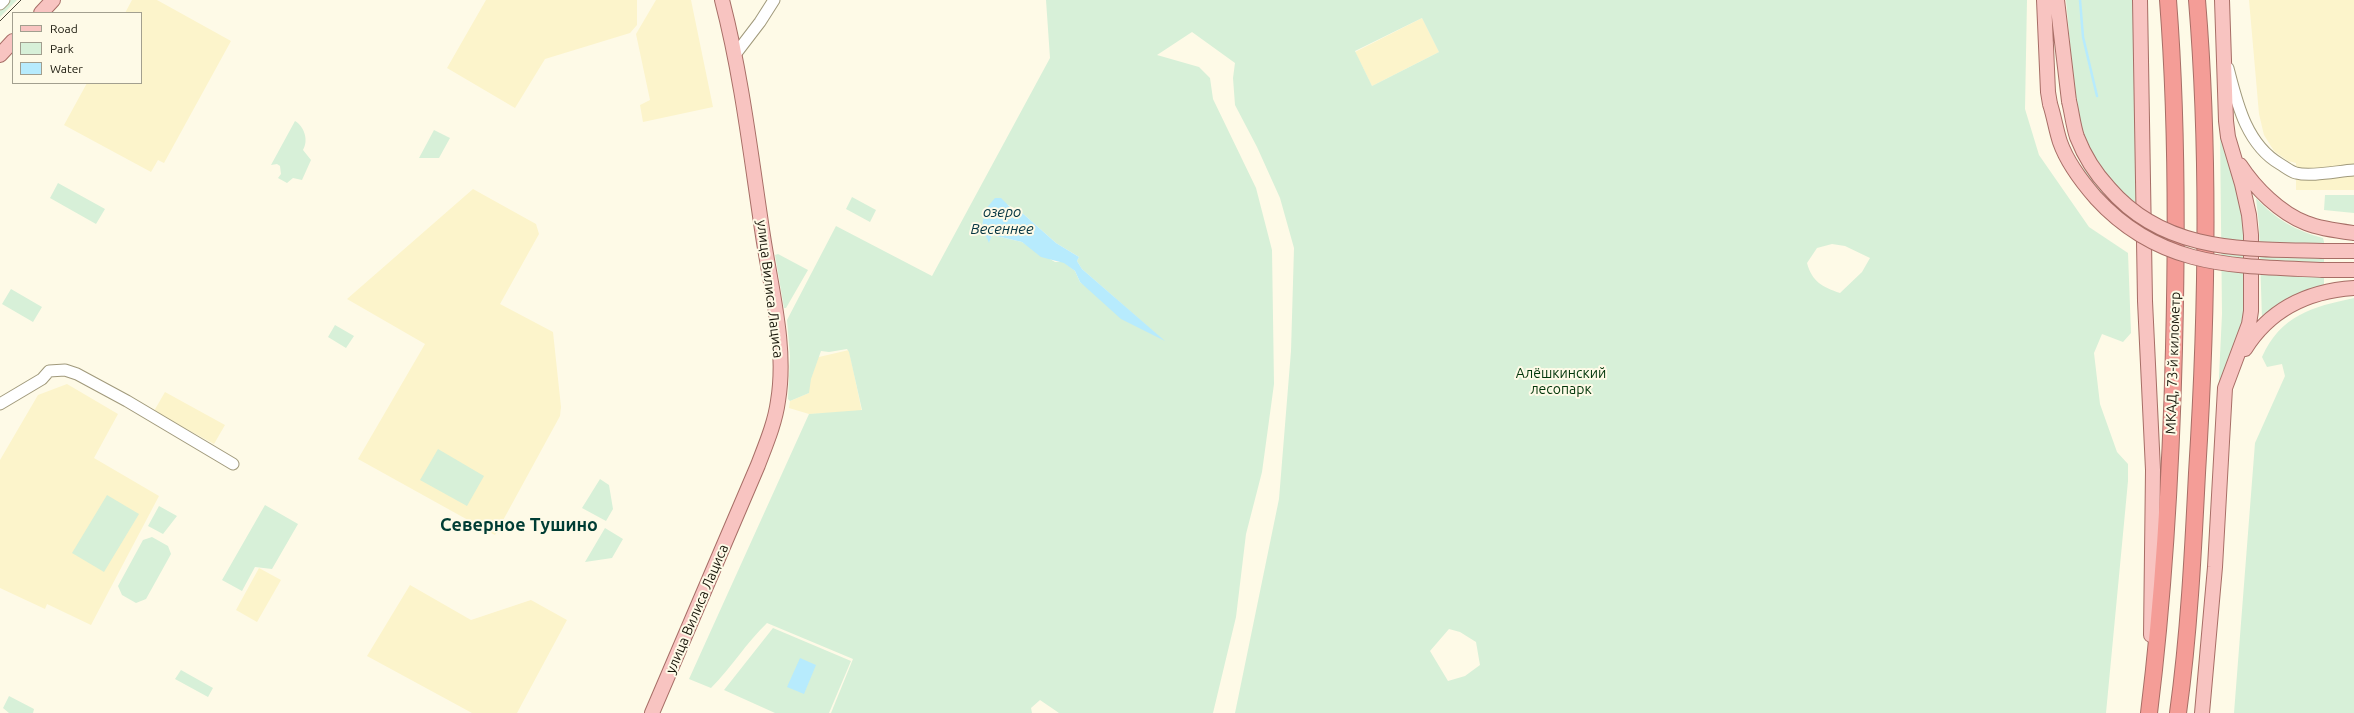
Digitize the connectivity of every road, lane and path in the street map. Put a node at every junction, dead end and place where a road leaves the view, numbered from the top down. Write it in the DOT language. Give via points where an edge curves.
graph roads {
  1 [pos="4,0"];
  2 [pos="53,0"];
  3 [pos="722,0"];
  4 [pos="774,0"];
  5 [pos="2044,0"];
  6 [pos="2058,0"];
  7 [pos="2140,0"];
  8 [pos="2222,0"];
  9 [pos="0,4"];
  10 [pos="2168,6"];
  11 [pos="2197,6"];
  12 [pos="42,12"];
  13 [pos="12,42"];
  14 [pos="0,54"];
  15 [pos="734,56"];
  16 [pos="2225,56"];
  17 [pos="2232,151"];
  18 [pos="2354,170"];
  19 [pos="2354,233"];
  20 [pos="2354,251"];
  21 [pos="2354,270"];
  22 [pos="2354,288"];
  23 [pos="2229,374"];
  24 [pos="0,404"];
  25 [pos="233,464"];
  26 [pos="2152,695"];
  27 [pos="652,713"];
  28 [pos="2149,713"];
  29 [pos="2178,713"];
  30 [pos="2202,713"];
  1 -- 9 [label="street"];
  2 -- 12 [label="main road"];
  3 -- 15 [label="main road, улица Вилиса Лациса"];
  4 -- 15 [label="street"];
  5 -- 21 [label="main road, bridge" via="2048,92 2060,143 2075,171 2100,202 2129,228 2173,252 2208,261 2248,267"];
  6 -- 20 [label="main road, bridge" via="2069,101 2077,136 2102,180 2133,212 2162,230 2183,239 2216,245 2250,250"];
  7 -- 26 [label="main road" via="2144,301 2153,470"];
  8 -- 16 [label="main road"];
  10 -- 26 [label="highway, МКАД, 73-й километр" via="2173,114 2175,297 2171,443"];
  11 -- 29 [label="highway, МКАД, 73-й километр" via="2202,112 2204,308 2192,567"];
  13 -- 14 [label="main road"];
  15 -- 27 [label="main road, улица Вилиса Лациса" via="778,330 778,400 758,465"];
  16 -- 17 [label="main road" via="2226,121"];
  16 -- 18 [label="street" via="2244,120 2264,152 2296,173"];
  17 -- 19 [label="main road" via="2257,187 2276,205 2305,223"];
  17 -- 23 [label="main road" via="2248,208 2252,279 2249,324"];
  22 -- 23 [label="main road" via="2316,294 2283,309 2255,334"];
  23 -- 30 [label="main road" via="2225,388 2215,567"];
  24 -- 25 [label="street" via="42,379 49,371 64,370 77,374 127,401"];
  26 -- 28 [label="highway, МКАД, 73-й километр"];
}
